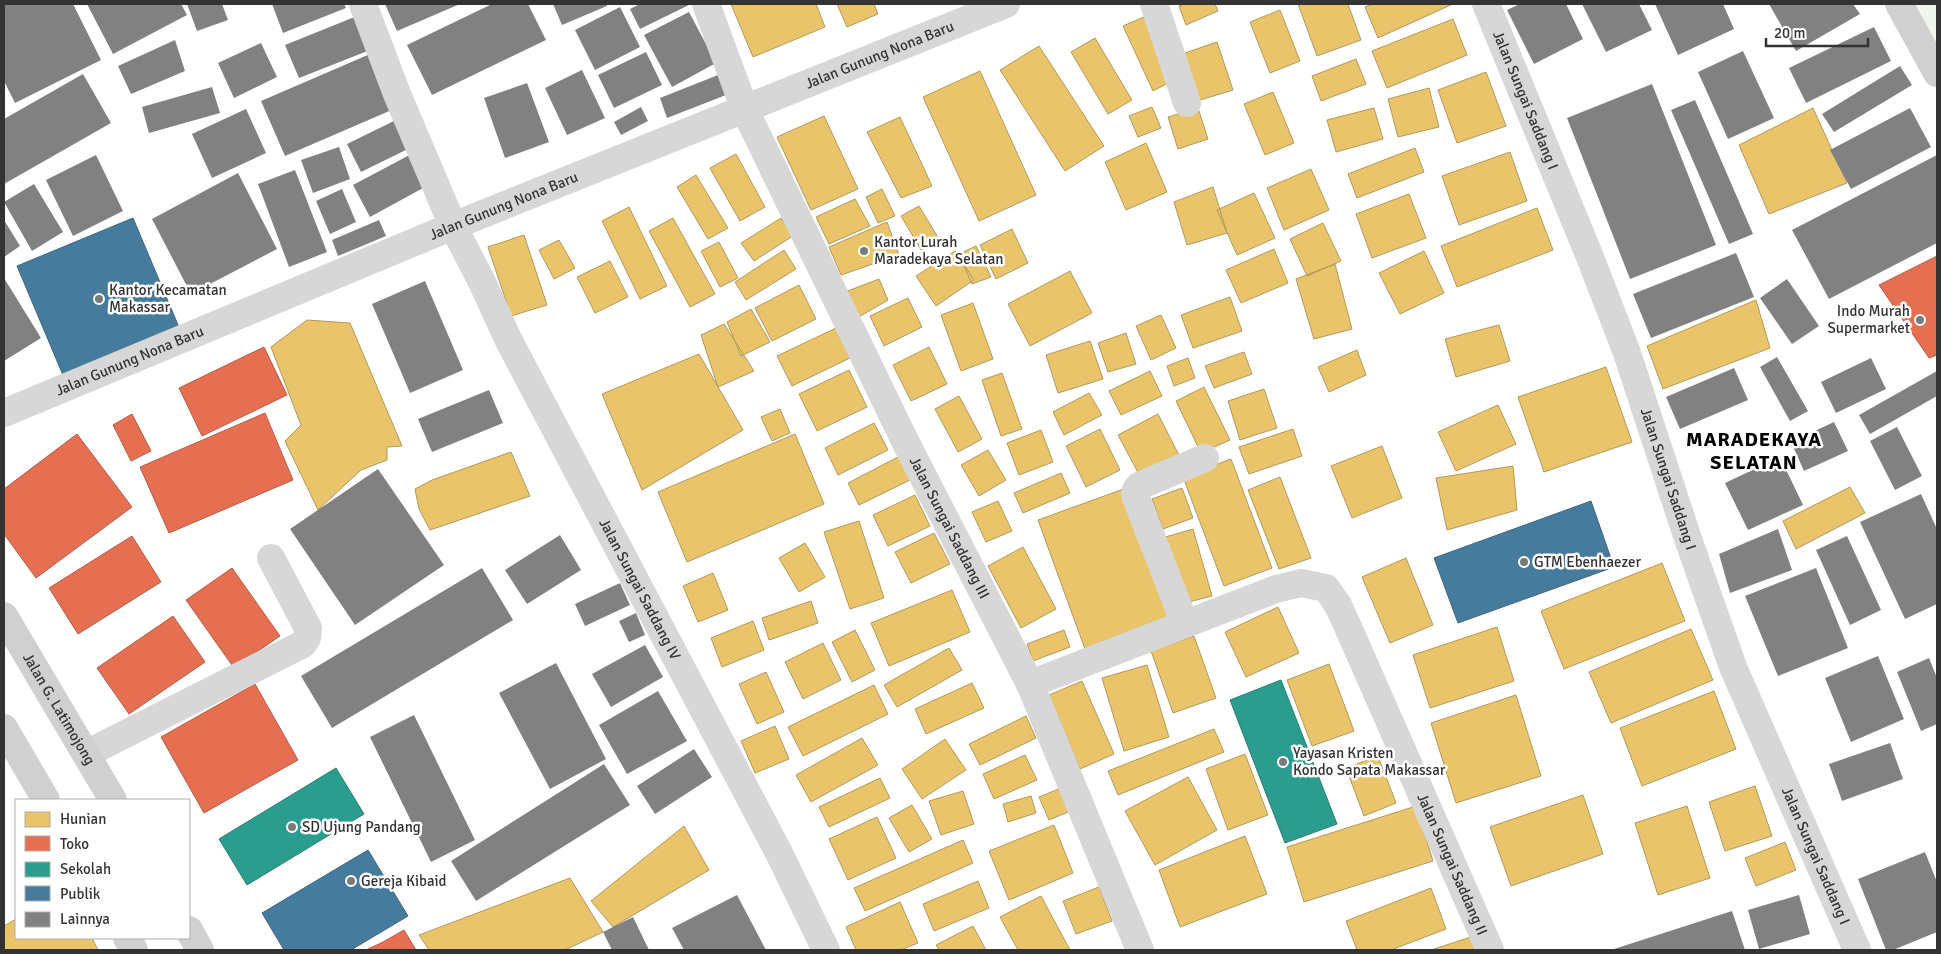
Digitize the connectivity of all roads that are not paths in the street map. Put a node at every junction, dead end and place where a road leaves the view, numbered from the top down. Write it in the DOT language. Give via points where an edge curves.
graph roads {
  1 [pos="363,4"];
  2 [pos="706,4"];
  3 [pos="1006,4"];
  4 [pos="1154,4"];
  5 [pos="1486,4"];
  6 [pos="1899,4"];
  7 [pos="1937,73"];
  8 [pos="1187,104"];
  9 [pos="745,110"];
  10 [pos="453,226"];
  11 [pos="4,413"];
  12 [pos="1205,458"];
  13 [pos="271,558"];
  14 [pos="4,616"];
  15 [pos="1185,624"];
  16 [pos="1030,684"];
  17 [pos="4,728"];
  18 [pos="86,754"];
  19 [pos="45,799"];
  20 [pos="112,799"];
  21 [pos="190,932"];
  22 [pos="128,939"];
  23 [pos="134,950"];
  24 [pos="200,950"];
  25 [pos="826,950"];
  26 [pos="1140,950"];
  27 [pos="1490,950"];
  28 [pos="1857,950"];
  1 -- 10 [label="street, Jalan Sungai Saddang IV"];
  2 -- 9 [label="street, Jalan Sungai Saddang III"];
  3 -- 9 [label="street, Jalan Gunung Nona Baru"];
  4 -- 8 [label="street"];
  5 -- 28 [label="street, Jalan Sungai Saddang I" via="1624,344 1733,667"];
  6 -- 7 [label="main road"];
  9 -- 10 [label="street, Jalan Gunung Nona Baru"];
  9 -- 16 [label="street, Jalan Sungai Saddang III" via="906,443"];
  10 -- 11 [label="street, Jalan Gunung Nona Baru"];
  10 -- 25 [label="street, Jalan Sungai Saddang IV" via="509,341 779,853"];
  12 -- 15 [label="street" via="1139,486 1135,495"];
  13 -- 18 [label="street" via="308,628 303,644"];
  14 -- 18 [label="main road, Jalan G. Latimojong"];
  15 -- 16 [label="street"];
  15 -- 27 [label="street, Jalan Sungai Saddang II" via="1276,589 1301,583 1326,588 1348,627"];
  16 -- 26 [label="street, Jalan Sungai Saddang III"];
  17 -- 19 [label="main road"];
  18 -- 20 [label="main road, Jalan G. Latimojong"];
  21 -- 24 [label="main road"];
  22 -- 23 [label="main road"];
}
